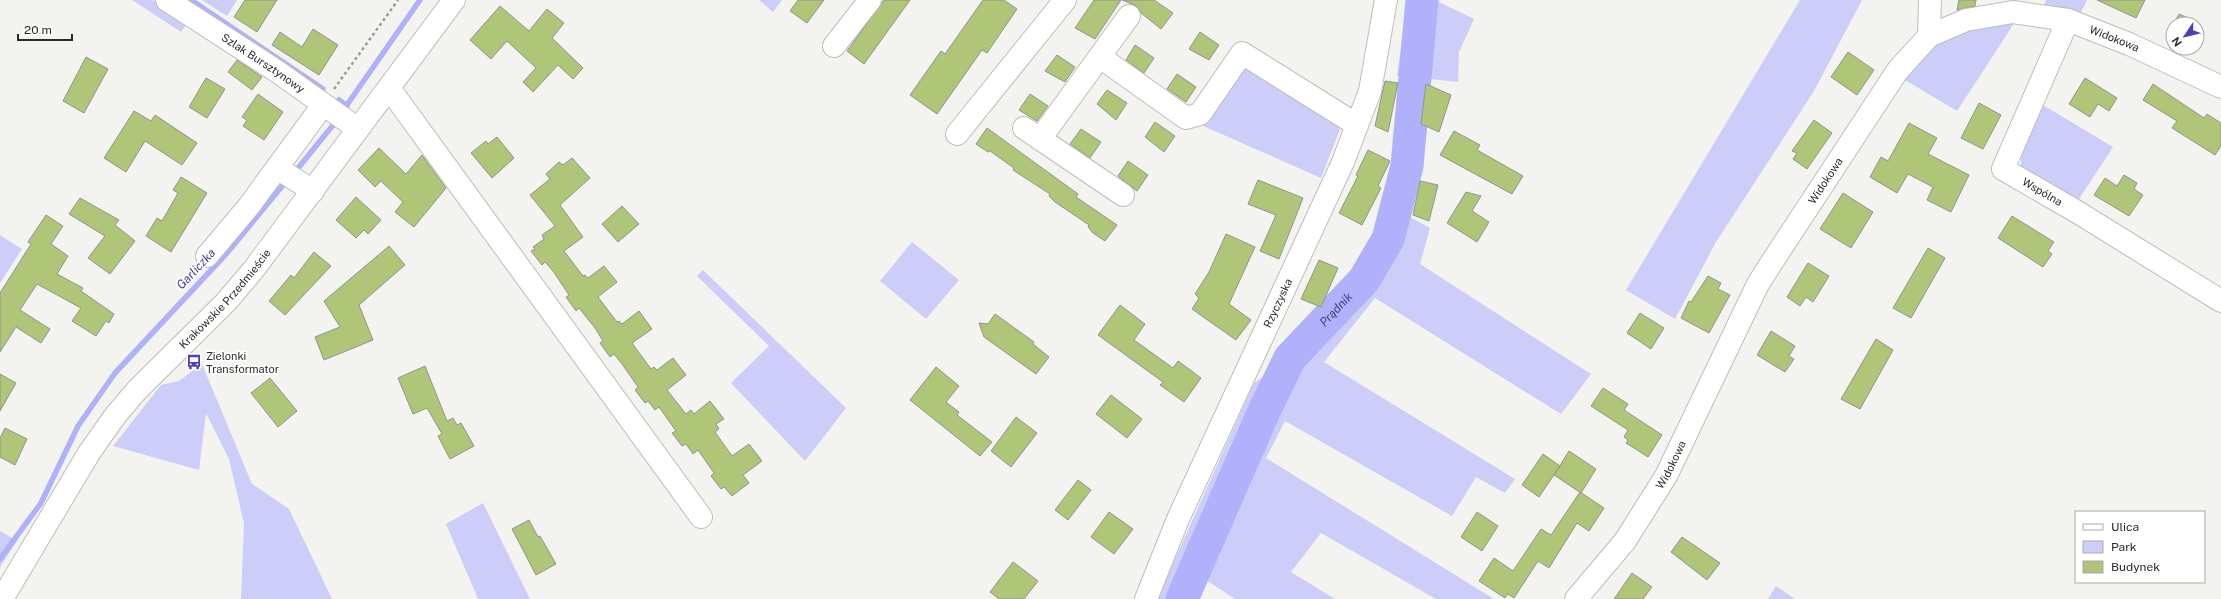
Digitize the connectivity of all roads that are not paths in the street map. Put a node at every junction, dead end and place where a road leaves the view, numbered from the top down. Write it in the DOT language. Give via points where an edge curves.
graph roads {
  1 [pos="167,0"];
  2 [pos="454,0"];
  3 [pos="870,0"];
  4 [pos="1065,0"];
  5 [pos="1386,0"];
  6 [pos="1930,0"];
  7 [pos="1129,16"];
  8 [pos="2068,20"];
  9 [pos="1929,36"];
  10 [pos="834,46"];
  11 [pos="1100,56"];
  12 [pos="2221,87"];
  13 [pos="389,88"];
  14 [pos="339,116"];
  15 [pos="1357,125"];
  16 [pos="957,134"];
  17 [pos="280,170"];
  18 [pos="307,187"];
  19 [pos="1123,195"];
  20 [pos="207,256"];
  21 [pos="2221,301"];
  22 [pos="701,517"];
  23 [pos="2,599"];
  24 [pos="1146,599"];
  25 [pos="1576,599"];
  1 -- 14 [label="street, Szlak Bursztynowy" via="278,72"];
  2 -- 13 [label="street, Krakowskie Przedmieście"];
  3 -- 10 [label="street"];
  4 -- 16 [label="street"];
  5 -- 15 [label="street, Rzyczyska" via="1370,91"];
  6 -- 9 [label="street"];
  7 -- 11 [label="street"];
  8 -- 9 [label="street, Widokowa" via="2013,12 1966,20"];
  8 -- 12 [label="street, Widokowa" via="2129,44"];
  8 -- 21 [label="street, Wspólna" via="2003,169"];
  9 -- 25 [label="street, Widokowa" via="1898,70 1758,284 1666,476 1625,541"];
  11 -- 15 [label="street" via="1186,118 1200,114 1242,53"];
  11 -- 19 [label="street" via="1032,134"];
  13 -- 14 [label="street, Krakowskie Przedmieście"];
  13 -- 22 [label="street"];
  14 -- 17 [label="street"];
  14 -- 18 [label="street, Krakowskie Przedmieście"];
  15 -- 24 [label="street, Rzyczyska" via="1343,162 1178,520"];
  17 -- 18 [label="street"];
  17 -- 20 [label="street"];
  18 -- 23 [label="street, Krakowskie Przedmieście" via="239,288 137,390 115,416 88,453"];
}
